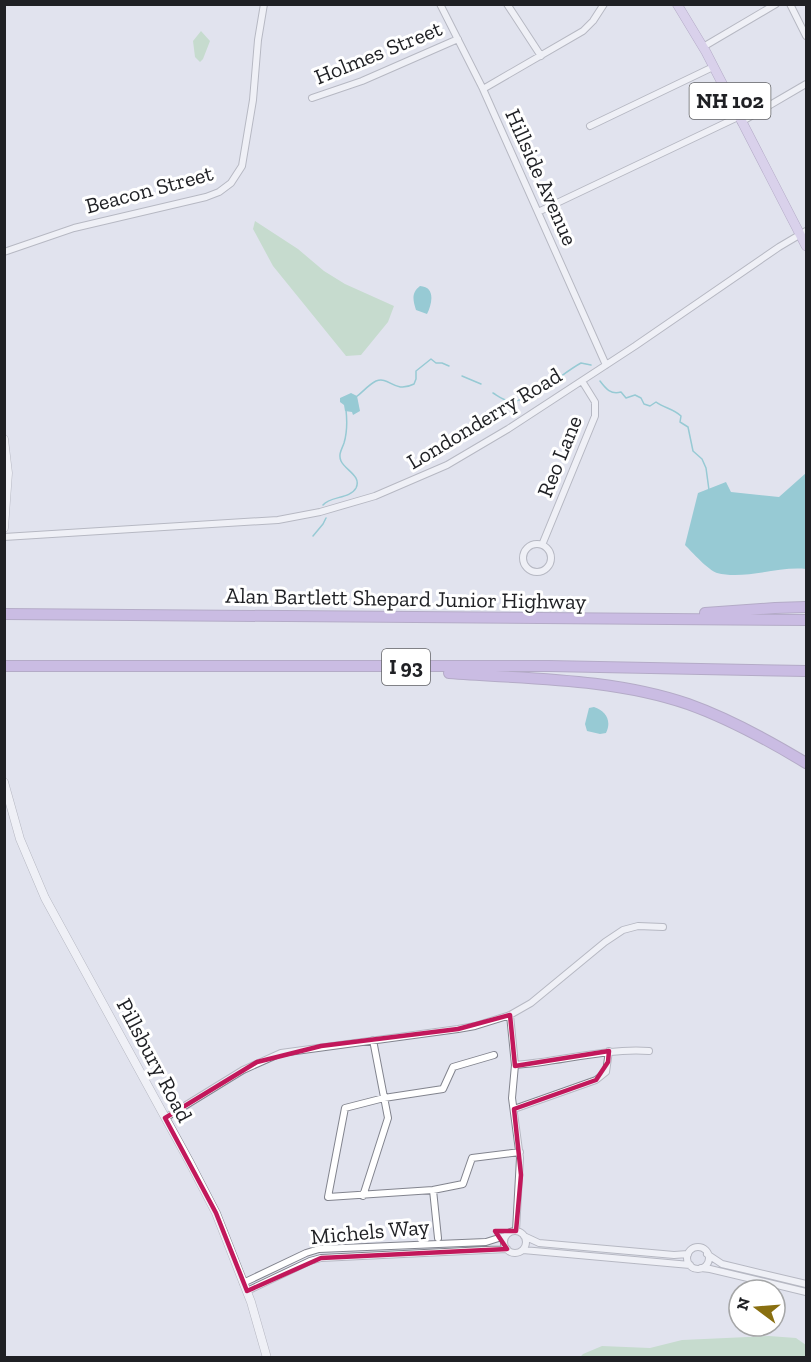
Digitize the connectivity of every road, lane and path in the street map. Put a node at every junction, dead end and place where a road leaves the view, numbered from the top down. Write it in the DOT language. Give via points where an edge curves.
graph roads {
  1 [pos="264,4"];
  2 [pos="440,4"];
  3 [pos="507,4"];
  4 [pos="604,4"];
  5 [pos="677,4"];
  6 [pos="776,4"];
  7 [pos="790,4"];
  8 [pos="807,36"];
  9 [pos="458,39"];
  10 [pos="702,47"];
  11 [pos="541,56"];
  12 [pos="713,67"];
  13 [pos="807,84"];
  14 [pos="483,89"];
  15 [pos="312,98"];
  16 [pos="739,119"];
  17 [pos="590,126"];
  18 [pos="538,212"];
  19 [pos="803,233"];
  20 [pos="807,246"];
  21 [pos="4,252"];
  22 [pos="606,365"];
  23 [pos="582,381"];
  24 [pos="4,439"];
  25 [pos="6,473"];
  26 [pos="4,528"];
  27 [pos="4,537"];
  28 [pos="542,545"];
  29 [pos="807,607"];
  30 [pos="4,614"];
  31 [pos="635,619"];
  32 [pos="807,620"];
  33 [pos="4,666"];
  34 [pos="374,667"];
  35 [pos="807,671"];
  36 [pos="807,763"];
  37 [pos="4,782"];
  38 [pos="8,807"];
  39 [pos="663,927"];
  40 [pos="510,1015"];
  41 [pos="373,1040"];
  42 [pos="609,1051"];
  43 [pos="649,1051"];
  44 [pos="494,1055"];
  45 [pos="514,1065"];
  46 [pos="384,1098"];
  47 [pos="514,1109"];
  48 [pos="165,1118"];
  49 [pos="520,1152"];
  50 [pos="433,1190"];
  51 [pos="363,1196"];
  52 [pos="516,1231"];
  53 [pos="506,1236"];
  54 [pos="524,1236"];
  55 [pos="438,1238"];
  56 [pos="507,1249"];
  57 [pos="523,1250"];
  58 [pos="688,1254"];
  59 [pos="707,1254"];
  60 [pos="690,1265"];
  61 [pos="701,1268"];
  62 [pos="807,1284"];
  63 [pos="245,1287"];
  64 [pos="807,1292"];
  65 [pos="267,1358"];
  1 -- 21 [label="street, Beacon Street" via="246,147 239,172 231,183 206,197 74,228"];
  2 -- 9 [label="street, Hillside Avenue"];
  3 -- 11 [label="street"];
  4 -- 11 [label="street" via="583,31"];
  5 -- 10 [label="main road, NH 102"];
  6 -- 10 [label="street"];
  7 -- 8 [label="street"];
  9 -- 14 [label="street, Hillside Avenue"];
  9 -- 15 [label="street, Holmes Street"];
  10 -- 12 [label="main road, NH 102"];
  11 -- 14 [label="street"];
  12 -- 16 [label="main road, NH 102"];
  12 -- 17 [label="street"];
  13 -- 16 [label="street"];
  14 -- 18 [label="street, Hillside Avenue"];
  16 -- 18 [label="street"];
  16 -- 19 [label="main road, NH 102" via="781,200"];
  18 -- 22 [label="street, Hillside Avenue"];
  19 -- 20 [label="main road, NH 102"];
  19 -- 22 [label="street, Londonderry Road"];
  22 -- 23 [label="street, Londonderry Road"];
  23 -- 27 [label="street, Londonderry Road" via="447,465 348,505 292,518 245,523"];
  23 -- 28 [label="street, Reo Lane" via="595,402 595,416"];
  24 -- 25 [label="street"];
  25 -- 26 [label="street"];
  28 -- 28 [label="street, Reo Lane" via="529,546 524,553 526,566 534,571 547,567 551,559 549,550"];
  29 -- 31 [label="highway"];
  30 -- 31 [label="highway, Alan Bartlett Shepard Junior Highway / I 93"];
  31 -- 32 [label="highway, Alan Bartlett Shepard Junior Highway / I 93"];
  33 -- 34 [label="highway, I 93"];
  34 -- 35 [label="highway, I 93"];
  34 -- 36 [label="highway" via="632,690 726,719"];
  37 -- 38 [label="street, Pillsbury Road"];
  38 -- 48 [label="street, Pillsbury Road" via="45,898"];
  39 -- 40 [label="street" via="638,926 616,934 550,989"];
  40 -- 41 [label="street" via="475,1026"];
  40 -- 45 [label="street"];
  41 -- 46 [label="street"];
  41 -- 48 [label="street" via="281,1053 257,1062"];
  42 -- 43 [label="street"];
  42 -- 45 [label="street"];
  42 -- 47 [label="street" via="606,1072 596,1080"];
  44 -- 46 [label="street" via="453,1067 443,1089"];
  45 -- 47 [label="street"];
  46 -- 51 [label="street" via="388,1118"];
  46 -- 51 [label="street" via="345,1108 328,1197"];
  47 -- 49 [label="street"];
  48 -- 63 [label="street, Pillsbury Road" via="216,1213"];
  49 -- 50 [label="street" via="472,1158 463,1184"];
  49 -- 52 [label="street"];
  50 -- 51 [label="street"];
  50 -- 55 [label="street"];
  52 -- 53 [label="street"];
  52 -- 54 [label="street"];
  53 -- 56 [label="street"];
  53 -- 63 [label="street, Michels Way" via="486,1242 319,1249"];
  54 -- 57 [label="street"];
  54 -- 58 [label="street" via="539,1242 674,1256"];
  56 -- 57 [label="street"];
  56 -- 63 [label="street, Michels Way" via="321,1258"];
  57 -- 60 [label="street"];
  58 -- 59 [label="street" via="696,1248"];
  58 -- 60 [label="street"];
  59 -- 61 [label="street" via="706,1264"];
  59 -- 62 [label="street" via="722,1264"];
  60 -- 61 [label="street"];
  61 -- 64 [label="street"];
  63 -- 65 [label="street, Pillsbury Road"];
}
